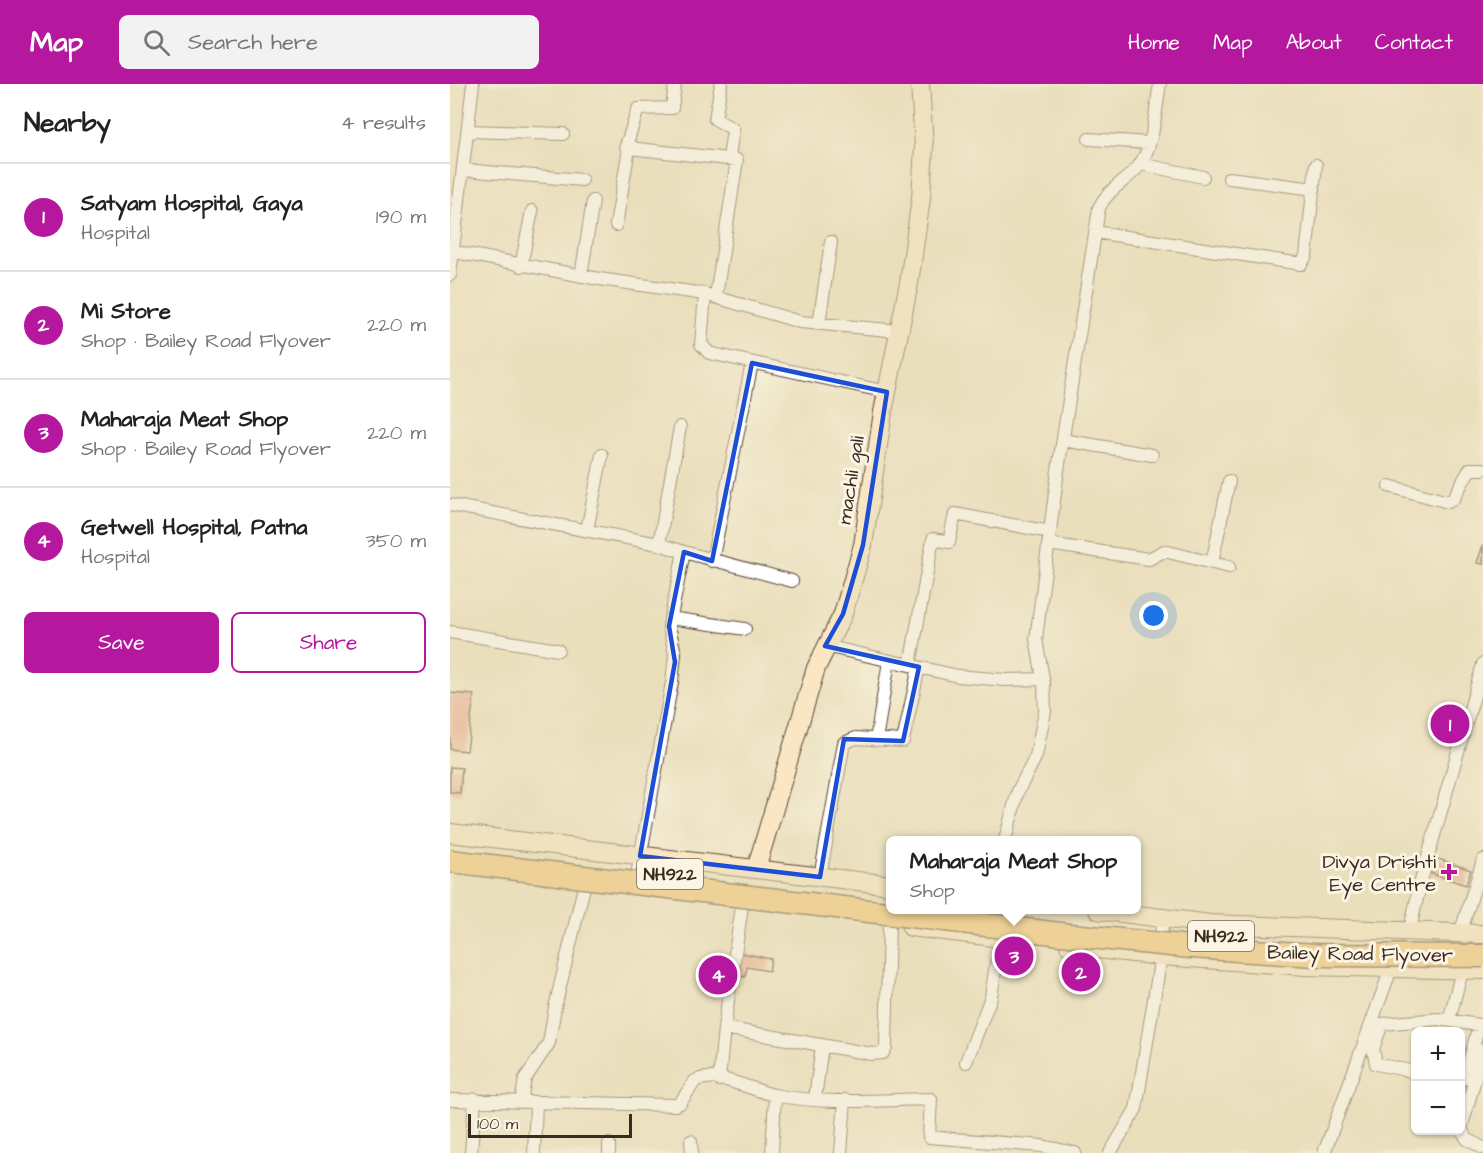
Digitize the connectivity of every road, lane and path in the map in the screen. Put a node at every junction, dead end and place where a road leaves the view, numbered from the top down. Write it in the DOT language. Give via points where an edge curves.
graph roads {
  1 [pos="472,84"];
  2 [pos="675,84"];
  3 [pos="721,84"];
  4 [pos="920,84"];
  5 [pos="1160,84"];
  6 [pos="468,131"];
  7 [pos="563,134"];
  8 [pos="1089,139"];
  9 [pos="1149,143"];
  10 [pos="633,147"];
  11 [pos="729,158"];
  12 [pos="1140,164"];
  13 [pos="1316,165"];
  14 [pos="464,170"];
  15 [pos="1203,177"];
  16 [pos="1228,178"];
  17 [pos="582,180"];
  18 [pos="1314,189"];
  19 [pos="593,201"];
  20 [pos="532,211"];
  21 [pos="616,225"];
  22 [pos="1095,232"];
  23 [pos="831,242"];
  24 [pos="454,252"];
  25 [pos="520,266"];
  26 [pos="450,275"];
  27 [pos="581,276"];
  28 [pos="710,295"];
  29 [pos="819,324"];
  30 [pos="900,332"];
  31 [pos="752,363"];
  32 [pos="887,392"];
  33 [pos="680,427"];
  34 [pos="1063,440"];
  35 [pos="602,455"];
  36 [pos="1152,455"];
  37 [pos="1483,469"];
  38 [pos="1229,481"];
  39 [pos="1389,486"];
  40 [pos="450,505"];
  41 [pos="587,530"];
  42 [pos="1049,538"];
  43 [pos="659,544"];
  44 [pos="684,552"];
  45 [pos="712,561"];
  46 [pos="1212,563"];
  47 [pos="1229,567"];
  48 [pos="792,581"];
  49 [pos="670,618"];
  50 [pos="745,629"];
  51 [pos="450,632"];
  52 [pos="825,646"];
  53 [pos="558,650"];
  54 [pos="889,661"];
  55 [pos="1483,664"];
  56 [pos="915,666"];
  57 [pos="1043,679"];
  58 [pos="876,740"];
  59 [pos="450,833"];
  60 [pos="1006,836"];
  61 [pos="450,847"];
  62 [pos="640,856"];
  63 [pos="1483,860"];
  64 [pos="450,861"];
  65 [pos="734,867"];
  66 [pos="756,869"];
  67 [pos="450,872"];
  68 [pos="820,877"];
  69 [pos="886,884"];
  70 [pos="584,887"];
  71 [pos="634,893"];
  72 [pos="886,900"];
  73 [pos="735,905"];
  74 [pos="886,913"];
  75 [pos="895,914"];
  76 [pos="990,914"];
  77 [pos="999,914"];
  78 [pos="1138,914"];
  79 [pos="1162,917"];
  80 [pos="889,924"];
  81 [pos="1338,930"];
  82 [pos="1409,933"];
  83 [pos="1461,934"];
  84 [pos="1483,934"];
  85 [pos="992,937"];
  86 [pos="1483,944"];
  87 [pos="1161,956"];
  88 [pos="1483,956"];
  89 [pos="1336,967"];
  90 [pos="1391,969"];
  91 [pos="1483,970"];
  92 [pos="1462,971"];
  93 [pos="1445,1024"];
  94 [pos="724,1028"];
  95 [pos="822,1045"];
  96 [pos="1483,1050"];
  97 [pos="966,1062"];
  98 [pos="1411,1071"];
  99 [pos="1465,1078"];
  100 [pos="719,1080"];
  101 [pos="775,1096"];
  102 [pos="475,1099"];
  103 [pos="815,1099"];
  104 [pos="450,1100"];
  105 [pos="845,1100"];
  106 [pos="520,1102"];
  107 [pos="536,1103"];
  108 [pos="1483,1149"];
  109 [pos="471,1153"];
  110 [pos="534,1153"];
  111 [pos="772,1153"];
  112 [pos="840,1153"];
  113 [pos="1075,1153"];
  114 [pos="1110,1153"];
  115 [pos="1324,1153"];
  1 -- 6 [label="street"];
  2 -- 10 [label="street" via="672,108 638,109 626,146"];
  3 -- 11 [label="street" via="715,119 733,129"];
  4 -- 30 [label="main road, machli gali" via="924,147 921,198"];
  5 -- 9 [label="street"];
  6 -- 7 [label="street"];
  6 -- 14 [label="street"];
  8 -- 9 [label="street"];
  9 -- 12 [label="street"];
  10 -- 11 [label="street"];
  10 -- 21 [label="street" via="627,152"];
  11 -- 28 [label="street" via="737,160 738,165"];
  12 -- 15 [label="street"];
  12 -- 22 [label="street" via="1103,199"];
  13 -- 18 [label="street"];
  14 -- 17 [label="street"];
  14 -- 24 [label="street"];
  16 -- 18 [label="street"];
  18 -- 22 [label="street" via="1306,256 1301,264"];
  19 -- 27 [label="street"];
  20 -- 25 [label="street"];
  22 -- 34 [label="street"];
  23 -- 29 [label="street"];
  24 -- 25 [label="street"];
  24 -- 26 [label="street"];
  25 -- 27 [label="street"];
  27 -- 28 [label="street"];
  28 -- 29 [label="street"];
  28 -- 31 [label="street" via="703,348 709,353"];
  29 -- 30 [label="street"];
  30 -- 32 [label="main road, machli gali"];
  31 -- 32 [label="street"];
  31 -- 45 [label="street"];
  32 -- 52 [label="main road, machli gali" via="858,565 843,614"];
  33 -- 43 [label="street"];
  34 -- 36 [label="street"];
  34 -- 42 [label="street"];
  35 -- 41 [label="street"];
  37 -- 39 [label="street" via="1470,469 1453,500 1448,502"];
  38 -- 46 [label="street"];
  40 -- 41 [label="street"];
  41 -- 43 [label="street"];
  42 -- 46 [label="street" via="1149,559 1162,551"];
  42 -- 56 [label="street" via="955,514 949,542 933,539"];
  42 -- 57 [label="street" via="1036,639"];
  43 -- 44 [label="street"];
  44 -- 45 [label="street"];
  44 -- 49 [label="street"];
  45 -- 48 [label="street"];
  46 -- 47 [label="street"];
  49 -- 50 [label="street"];
  49 -- 62 [label="street" via="675,662"];
  51 -- 53 [label="street"];
  52 -- 54 [label="street"];
  52 -- 66 [label="main road, machli gali"];
  54 -- 56 [label="street"];
  54 -- 58 [label="street"];
  55 -- 82 [label="street"];
  56 -- 57 [label="street" via="972,678"];
  56 -- 58 [label="street" via="905,739"];
  57 -- 60 [label="street" via="1045,711 1040,740 1018,790"];
  58 -- 68 [label="street" via="849,738 844,742"];
  59 -- 62 [label="main road"];
  61 -- 72 [label="highway, NH922"];
  62 -- 65 [label="main road"];
  62 -- 71 [label="street"];
  63 -- 83 [label="street"];
  64 -- 74 [label="highway, Bailey Road Flyover / NH922, bridge"];
  65 -- 66 [label="main road"];
  65 -- 73 [label="main road"];
  66 -- 68 [label="main road"];
  67 -- 70 [label="main road"];
  68 -- 69 [label="main road"];
  70 -- 71 [label="main road"];
  70 -- 106 [label="street" via="549,1043 525,1078"];
  71 -- 73 [label="main road"];
  73 -- 80 [label="main road"];
  73 -- 94 [label="street"];
  75 -- 88 [label="highway, Bailey Road Flyover / NH922, bridge" via="1191,947 1315,955"];
  76 -- 85 [label="street"];
  77 -- 86 [label="highway, Bailey Road Flyover / NH922" via="1314,943"];
  78 -- 79 [label="main road"];
  79 -- 81 [label="main road" via="1210,924"];
  79 -- 87 [label="street"];
  80 -- 85 [label="main road"];
  80 -- 95 [label="street" via="885,1051 872,1054"];
  81 -- 82 [label="main road"];
  81 -- 89 [label="main road"];
  82 -- 83 [label="main road"];
  83 -- 84 [label="main road"];
  85 -- 87 [label="main road"];
  85 -- 97 [label="street" via="991,997"];
  87 -- 89 [label="main road"];
  87 -- 114 [label="street" via="1136,1109"];
  89 -- 90 [label="main road"];
  90 -- 92 [label="main road"];
  90 -- 115 [label="street"];
  91 -- 92 [label="main road"];
  92 -- 93 [label="street"];
  93 -- 98 [label="street" via="1382,1024 1373,1049 1376,1064"];
  93 -- 99 [label="street" via="1479,1025"];
  94 -- 95 [label="street"];
  94 -- 100 [label="street"];
  95 -- 103 [label="street"];
  96 -- 108 [label="street" via="1461,1129 1467,1139"];
  100 -- 101 [label="street"];
  100 -- 107 [label="street" via="700,1078 675,1105"];
  101 -- 103 [label="street"];
  101 -- 111 [label="street"];
  102 -- 104 [label="street"];
  102 -- 106 [label="street"];
  102 -- 109 [label="street"];
  103 -- 105 [label="street"];
  105 -- 112 [label="street"];
  105 -- 113 [label="street" via="931,1099 929,1137 1042,1146"];
  106 -- 107 [label="street"];
  107 -- 110 [label="street"];
}
